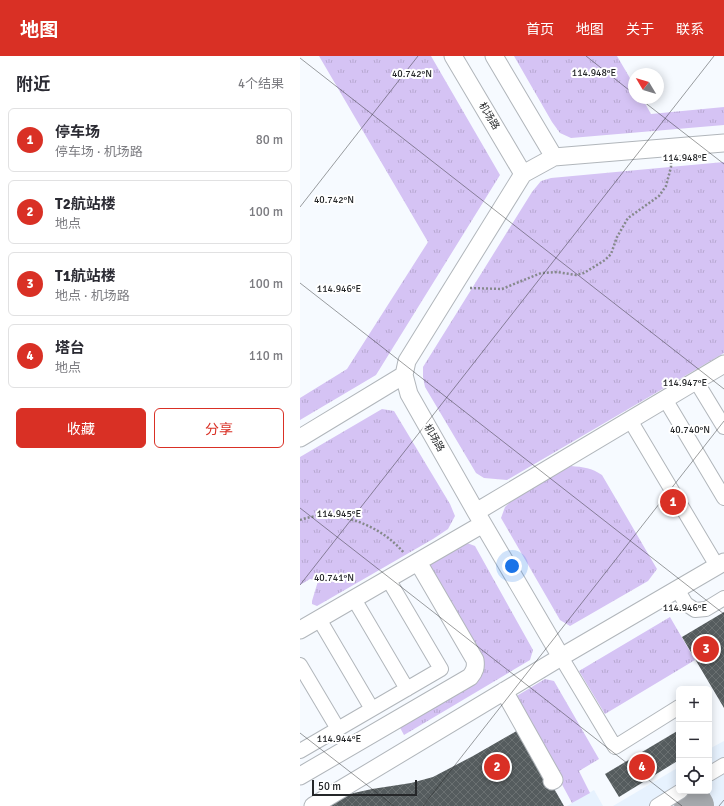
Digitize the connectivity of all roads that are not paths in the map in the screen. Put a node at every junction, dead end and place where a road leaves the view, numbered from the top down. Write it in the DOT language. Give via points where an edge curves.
graph roads {
  1 [pos="453,56"];
  2 [pos="494,56"];
  3 [pos="724,142"];
  4 [pos="554,157"];
  5 [pos="523,174"];
  6 [pos="724,364"];
  7 [pos="404,375"];
  8 [pos="696,381"];
  9 [pos="665,399"];
  10 [pos="630,420"];
  11 [pos="724,427"];
  12 [pos="300,438"];
  13 [pos="724,498"];
  14 [pos="479,518"];
  15 [pos="416,563"];
  16 [pos="720,564"];
  17 [pos="388,579"];
  18 [pos="677,589"];
  19 [pos="724,598"];
  20 [pos="354,599"];
  21 [pos="319,619"];
  22 [pos="300,630"];
  23 [pos="561,657"];
  24 [pos="300,665"];
  25 [pos="407,689"];
  26 [pos="504,691"];
  27 [pos="372,709"];
  28 [pos="676,710"];
  29 [pos="338,729"];
  30 [pos="301,748"];
  31 [pos="724,765"];
  32 [pos="712,772"];
  33 [pos="300,776"];
  34 [pos="552,781"];
  35 [pos="676,794"];
  36 [pos="313,806"];
  37 [pos="657,806"];
  1 -- 5 [label="street, 机场路"];
  2 -- 4 [label="street"];
  3 -- 4 [label="street"];
  4 -- 5 [label="street"];
  5 -- 7 [label="street" via="407,361"];
  6 -- 8 [label="street"];
  7 -- 12 [label="street"];
  7 -- 14 [label="street, 机场路" via="409,394"];
  8 -- 9 [label="street"];
  8 -- 11 [label="street"];
  9 -- 10 [label="street"];
  9 -- 13 [label="street"];
  10 -- 14 [label="street"];
  10 -- 16 [label="street"];
  14 -- 15 [label="street"];
  14 -- 23 [label="street, 机场路"];
  15 -- 17 [label="street"];
  15 -- 33 [label="street" via="476,667 470,677"];
  16 -- 18 [label="street"];
  17 -- 20 [label="street"];
  17 -- 25 [label="street" via="441,669"];
  18 -- 19 [label="street" via="686,604 695,610 706,609"];
  18 -- 23 [label="street"];
  20 -- 21 [label="street"];
  20 -- 25 [label="street"];
  21 -- 22 [label="street"];
  21 -- 27 [label="street"];
  23 -- 26 [label="street"];
  23 -- 28 [label="street" via="615,747"];
  24 -- 29 [label="street"];
  25 -- 27 [label="street"];
  26 -- 34 [label="street" via="554,780"];
  26 -- 36 [label="street"];
  27 -- 29 [label="street"];
  29 -- 30 [label="street"];
  31 -- 32 [label="street"];
  35 -- 37 [label="street"];
}
